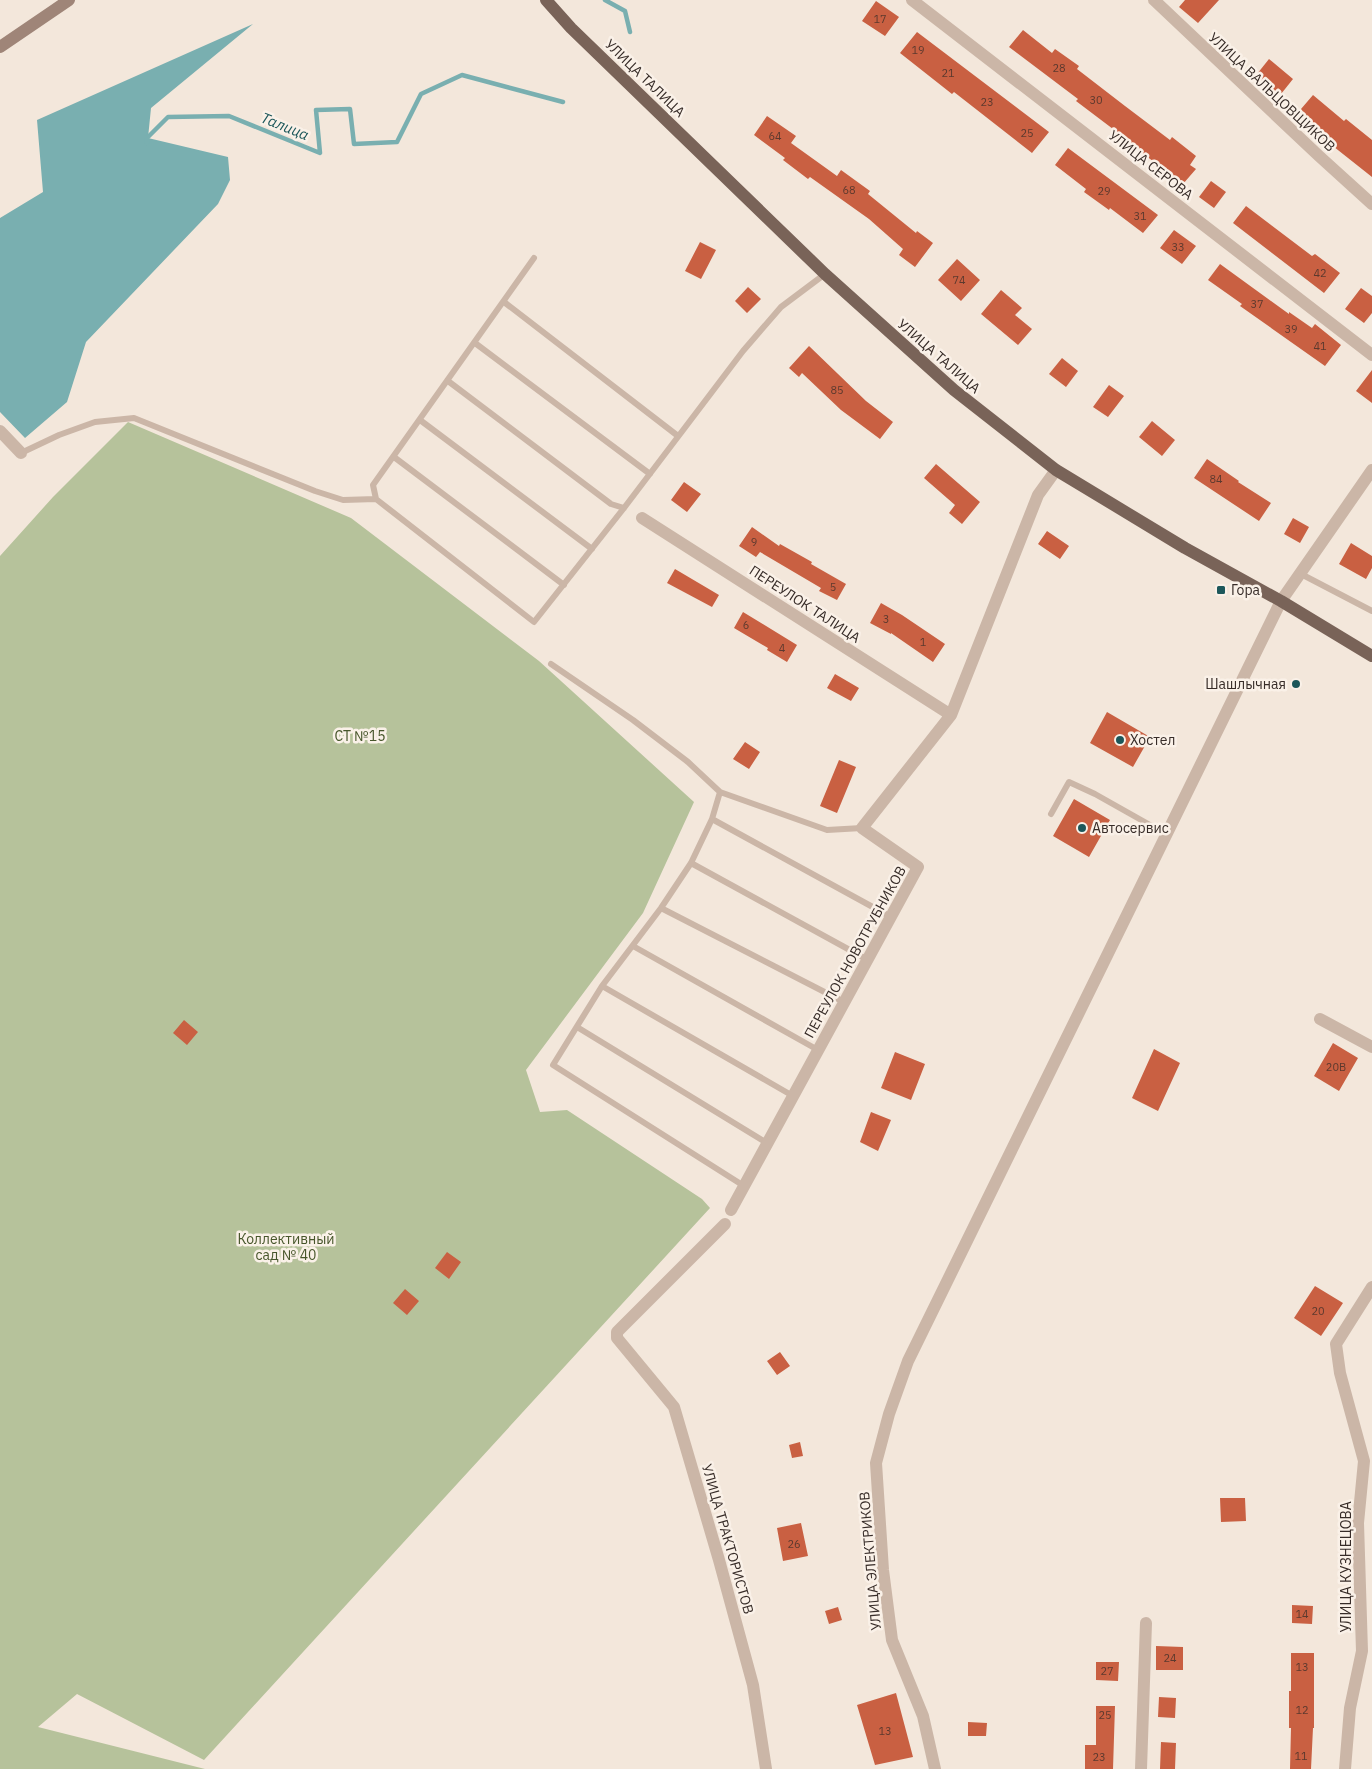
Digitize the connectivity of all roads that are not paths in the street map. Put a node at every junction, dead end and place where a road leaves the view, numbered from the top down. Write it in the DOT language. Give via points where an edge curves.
graph roads {
  1 [pos="70,0"];
  2 [pos="546,0"];
  3 [pos="912,0"];
  4 [pos="1154,0"];
  5 [pos="0,47"];
  6 [pos="1372,204"];
  7 [pos="534,258"];
  8 [pos="825,274"];
  9 [pos="504,302"];
  10 [pos="475,343"];
  11 [pos="1372,354"];
  12 [pos="448,381"];
  13 [pos="420,420"];
  14 [pos="0,431"];
  15 [pos="678,436"];
  16 [pos="21,453"];
  17 [pos="394,456"];
  18 [pos="1056,470"];
  19 [pos="1372,470"];
  20 [pos="650,474"];
  21 [pos="376,499"];
  22 [pos="624,508"];
  23 [pos="642,518"];
  24 [pos="592,549"];
  25 [pos="1300,574"];
  26 [pos="564,584"];
  27 [pos="1281,601"];
  28 [pos="1372,611"];
  29 [pos="1372,656"];
  30 [pos="551,664"];
  31 [pos="951,715"];
  32 [pos="720,792"];
  33 [pos="1051,814"];
  34 [pos="712,819"];
  35 [pos="862,828"];
  36 [pos="1166,834"];
  37 [pos="691,863"];
  38 [pos="661,908"];
  39 [pos="891,917"];
  40 [pos="633,946"];
  41 [pos="868,960"];
  42 [pos="602,986"];
  43 [pos="844,1002"];
  44 [pos="1320,1018"];
  45 [pos="577,1027"];
  46 [pos="1372,1047"];
  47 [pos="818,1050"];
  48 [pos="793,1096"];
  49 [pos="767,1144"];
  50 [pos="744,1186"];
  51 [pos="731,1210"];
  52 [pos="725,1224"];
  53 [pos="1372,1287"];
  54 [pos="1146,1623"];
  55 [pos="766,1769"];
  56 [pos="935,1769"];
  57 [pos="1141,1769"];
  58 [pos="1345,1769"];
  1 -- 5 [label="main road"];
  2 -- 8 [label="main road, УЛИЦА ТАЛИЦА"];
  3 -- 11 [label="street, УЛИЦА СЕРОВА"];
  4 -- 6 [label="street, УЛИЦА ВАЛЬЦОВЩИКОВ"];
  7 -- 9 [label="lane"];
  8 -- 15 [label="lane" via="782,307 743,350"];
  8 -- 18 [label="main road, УЛИЦА ТАЛИЦА" via="954,390"];
  9 -- 10 [label="lane"];
  9 -- 15 [label="lane"];
  10 -- 12 [label="lane"];
  10 -- 20 [label="lane"];
  12 -- 13 [label="lane"];
  12 -- 22 [label="lane" via="611,504"];
  13 -- 17 [label="lane"];
  13 -- 24 [label="lane"];
  14 -- 16 [label="street"];
  15 -- 20 [label="lane"];
  16 -- 21 [label="lane" via="95,422 134,418 315,491 343,500"];
  17 -- 21 [label="lane" via="373,486"];
  17 -- 26 [label="lane"];
  18 -- 27 [label="main road, УЛИЦА ТАЛИЦА" via="1185,548"];
  18 -- 31 [label="street" via="1038,495"];
  19 -- 25 [label="street, УЛИЦА ЭЛЕКТРИКОВ"];
  20 -- 22 [label="lane"];
  21 -- 26 [label="lane" via="534,622"];
  22 -- 24 [label="lane"];
  23 -- 31 [label="street, ПЕРЕУЛОК ТАЛИЦА"];
  24 -- 26 [label="lane"];
  25 -- 27 [label="street, УЛИЦА ЭЛЕКТРИКОВ"];
  25 -- 28 [label="lane"];
  27 -- 29 [label="main road, УЛИЦА ТАЛИЦА"];
  27 -- 36 [label="street, УЛИЦА ЭЛЕКТРИКОВ"];
  30 -- 32 [label="lane" via="633,720 688,762"];
  31 -- 35 [label="street"];
  32 -- 34 [label="lane"];
  32 -- 35 [label="lane" via="827,830"];
  33 -- 36 [label="lane" via="1069,782"];
  34 -- 37 [label="lane"];
  34 -- 39 [label="lane"];
  35 -- 39 [label="street, ПЕРЕУЛОК НОВОТРУБНИКОВ" via="918,867"];
  36 -- 56 [label="street, УЛИЦА ЭЛЕКТРИКОВ" via="908,1361 888,1414 876,1464 883,1570 892,1640 923,1716"];
  37 -- 38 [label="lane"];
  37 -- 41 [label="lane"];
  38 -- 40 [label="lane"];
  38 -- 43 [label="lane"];
  39 -- 41 [label="street, ПЕРЕУЛОК НОВОТРУБНИКОВ"];
  40 -- 42 [label="lane"];
  40 -- 47 [label="lane"];
  41 -- 43 [label="street, ПЕРЕУЛОК НОВОТРУБНИКОВ"];
  42 -- 45 [label="lane"];
  42 -- 48 [label="lane"];
  43 -- 47 [label="street, ПЕРЕУЛОК НОВОТРУБНИКОВ"];
  44 -- 46 [label="street"];
  45 -- 49 [label="lane"];
  45 -- 50 [label="lane" via="553,1065"];
  47 -- 48 [label="street, ПЕРЕУЛОК НОВОТРУБНИКОВ"];
  48 -- 49 [label="street, ПЕРЕУЛОК НОВОТРУБНИКОВ"];
  49 -- 50 [label="street, ПЕРЕУЛОК НОВОТРУБНИКОВ"];
  50 -- 51 [label="street, ПЕРЕУЛОК НОВОТРУБНИКОВ"];
  52 -- 55 [label="street, УЛИЦА ТРАКТОРИСТОВ" via="617,1332 617,1338 674,1407 753,1685"];
  53 -- 58 [label="street, УЛИЦА КУЗНЕЦОВА" via="1336,1344 1340,1373 1364,1461 1358,1523 1362,1651 1350,1708"];
  54 -- 57 [label="street"];
}
